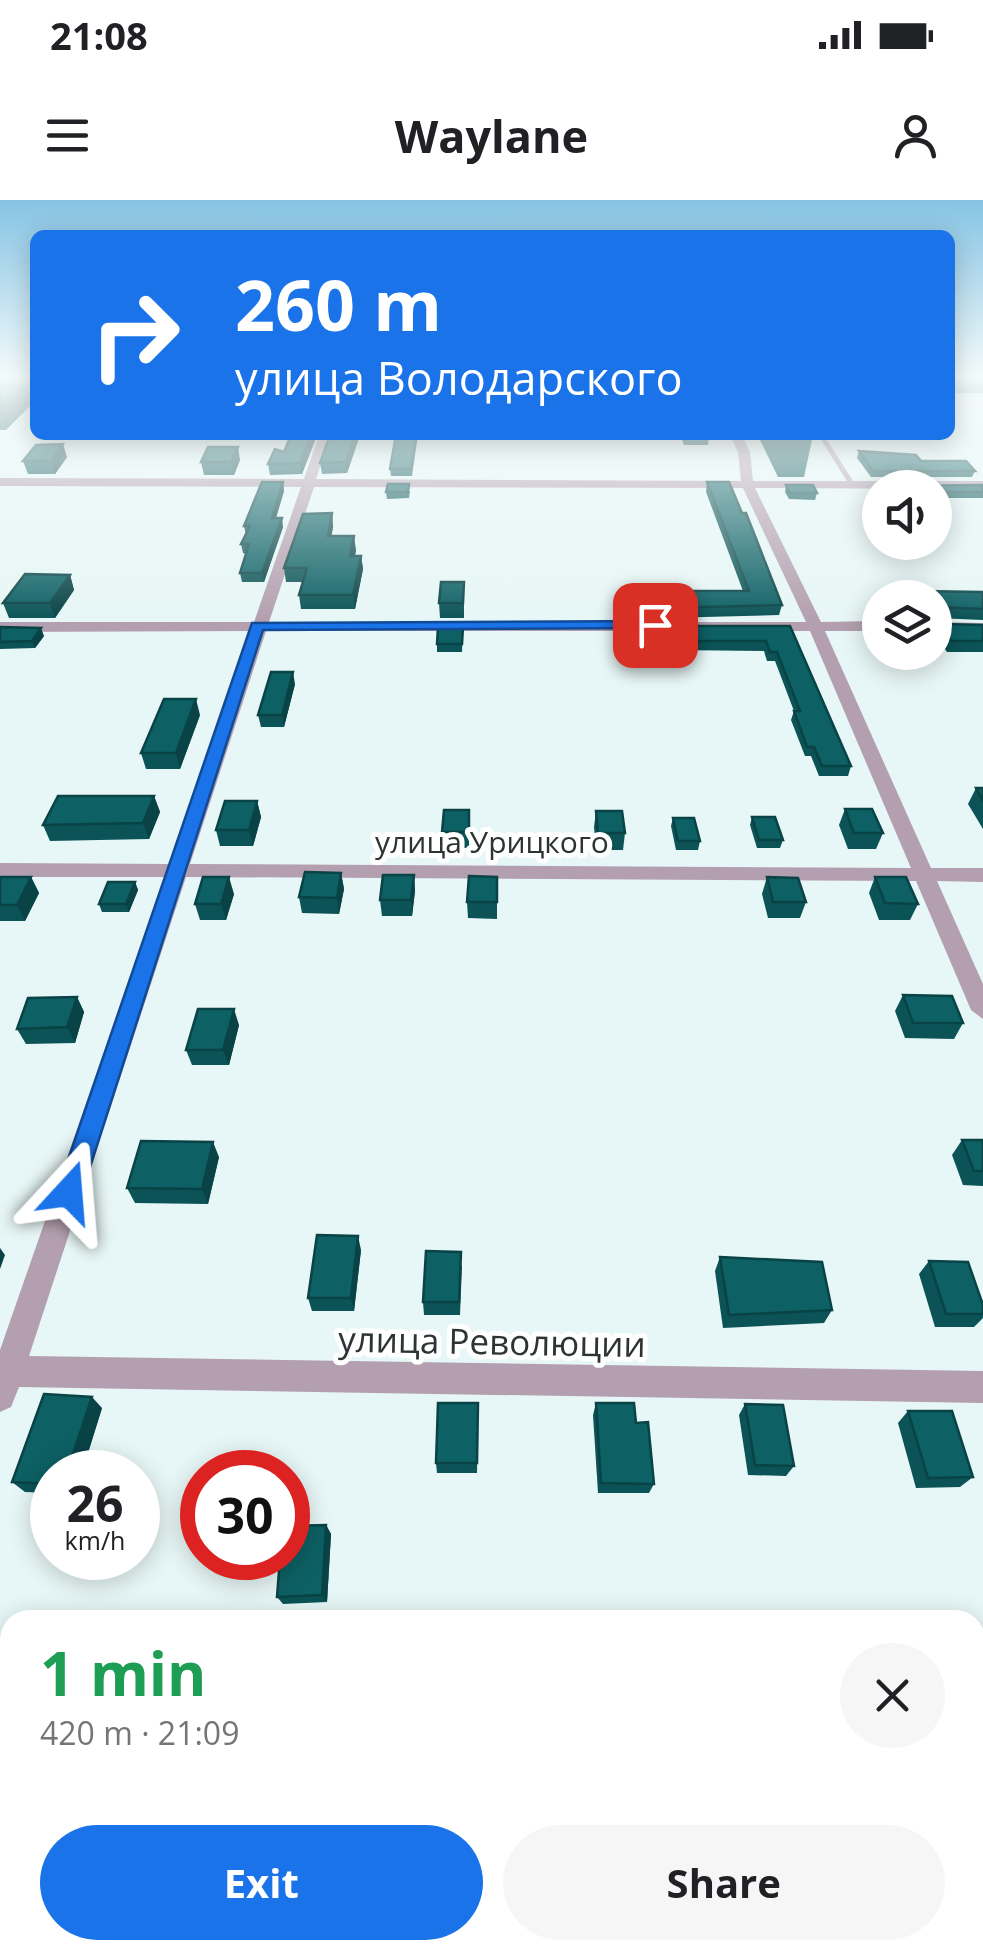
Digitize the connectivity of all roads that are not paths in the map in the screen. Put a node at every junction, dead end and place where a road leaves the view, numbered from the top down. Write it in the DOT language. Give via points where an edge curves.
graph roads {
  1 [pos="317,458"];
  2 [pos="745,458"];
  3 [pos="836,458"];
  4 [pos="0,482"];
  5 [pos="310,482"];
  6 [pos="747,484"];
  7 [pos="852,484"];
  8 [pos="983,484"];
  9 [pos="814,625"];
  10 [pos="257,626"];
  11 [pos="862,626"];
  12 [pos="0,627"];
  13 [pos="952,627"];
  14 [pos="983,628"];
  15 [pos="179,868"];
  16 [pos="0,870"];
  17 [pos="923,875"];
  18 [pos="983,876"];
  19 [pos="983,1010"];
  20 [pos="3,1379"];
  21 [pos="983,1387"];
  1 -- 5 [label="street"];
  2 -- 6 [label="street"];
  3 -- 7 [label="lane"];
  4 -- 5 [label="street"];
  5 -- 6 [label="street"];
  5 -- 10 [label="street"];
  6 -- 7 [label="street"];
  6 -- 9 [label="street"];
  7 -- 8 [label="street"];
  9 -- 10 [label="street"];
  9 -- 11 [label="street"];
  9 -- 17 [label="street"];
  10 -- 12 [label="street"];
  10 -- 15 [label="street"];
  13 -- 14 [label="street"];
  15 -- 16 [label="street, улица Урицкого"];
  15 -- 17 [label="street, улица Урицкого"];
  15 -- 20 [label="street"];
  17 -- 18 [label="street, улица Урицкого"];
  17 -- 19 [label="street"];
  20 -- 21 [label="street, улица Революции"];
}
